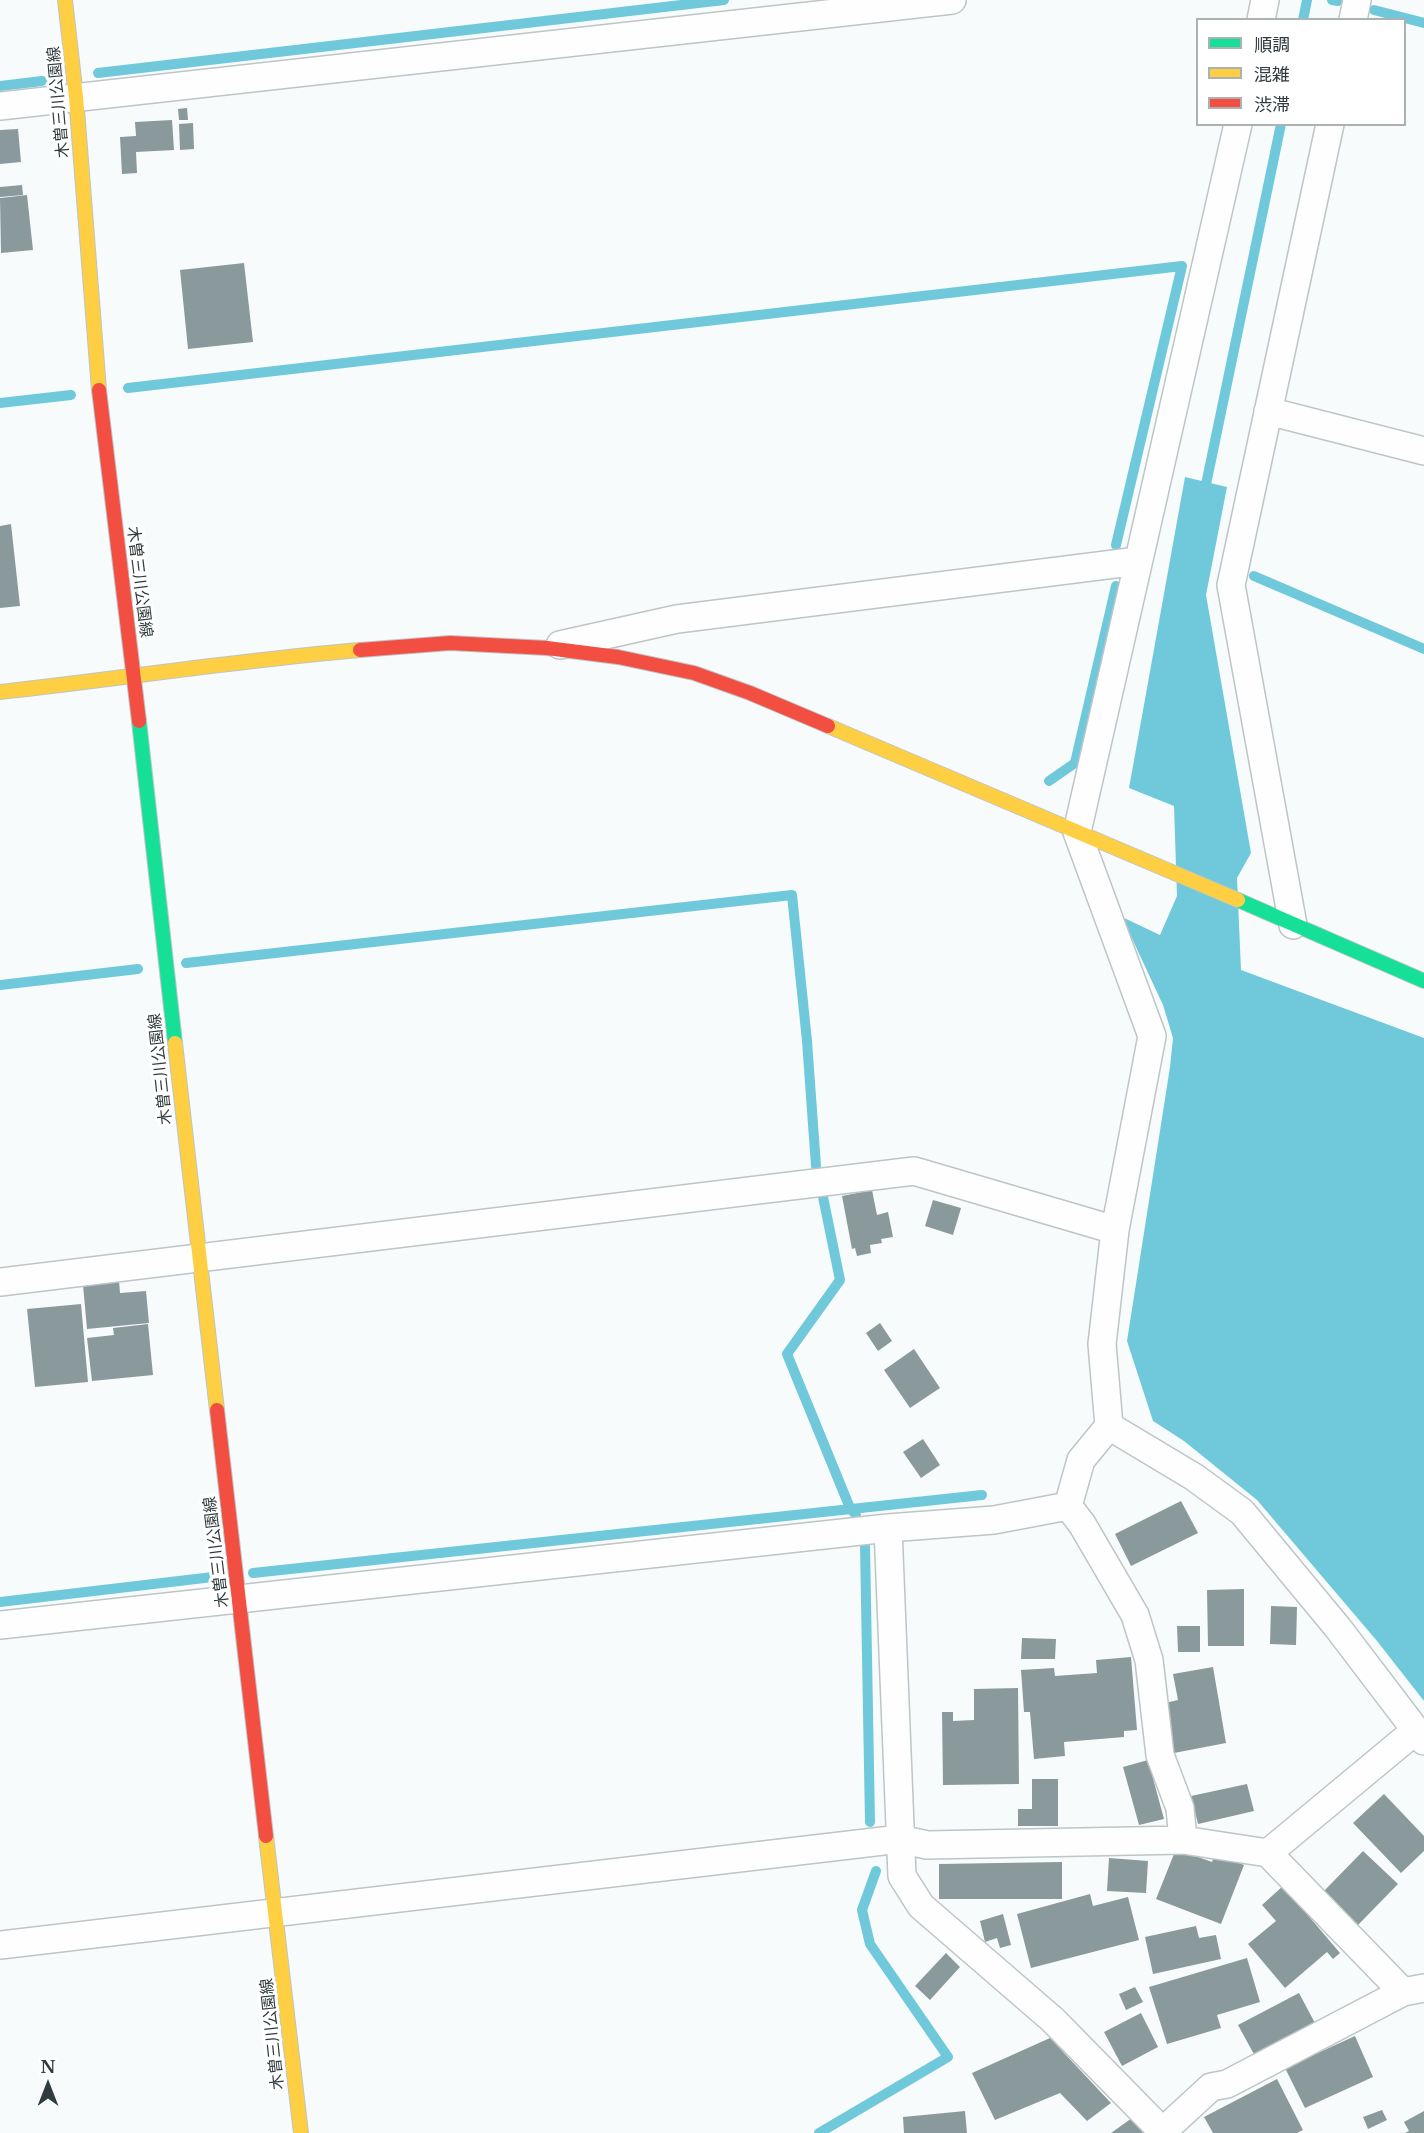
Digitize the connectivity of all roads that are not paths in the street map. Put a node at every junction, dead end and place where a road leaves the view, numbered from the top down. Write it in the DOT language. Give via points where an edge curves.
graph roads {
  1 [pos="65,0"];
  2 [pos="952,0"];
  3 [pos="1266,0"];
  4 [pos="1357,0"];
  5 [pos="1262,18"];
  6 [pos="1353,18"];
  7 [pos="76,97"];
  8 [pos="0,106"];
  9 [pos="1238,126"];
  10 [pos="1330,126"];
  11 [pos="1268,411"];
  12 [pos="1424,451"];
  13 [pos="1138,561"];
  14 [pos="547,648"];
  15 [pos="134,677"];
  16 [pos="0,692"];
  17 [pos="1077,832"];
  18 [pos="1293,925"];
  19 [pos="1424,981"];
  20 [pos="1115,1230"];
  21 [pos="199,1259"];
  22 [pos="0,1282"];
  23 [pos="1109,1426"];
  24 [pos="1068,1506"];
  25 [pos="888,1528"];
  26 [pos="239,1597"];
  27 [pos="0,1625"];
  28 [pos="1420,1736"];
  29 [pos="900,1839"];
  30 [pos="1183,1840"];
  31 [pos="1268,1854"];
  32 [pos="276,1912"];
  33 [pos="0,1945"];
  34 [pos="1413,1990"];
  35 [pos="1162,2132"];
  36 [pos="301,2133"];
  1 -- 7 [label="main road, 木曽三川公園線"];
  2 -- 7 [label="street"];
  3 -- 5 [label="street"];
  4 -- 6 [label="street"];
  7 -- 8 [label="street"];
  7 -- 15 [label="main road, 木曽三川公園線" via="102,421"];
  9 -- 13 [label="street"];
  10 -- 11 [label="street"];
  11 -- 12 [label="street"];
  11 -- 18 [label="street" via="1231,585"];
  13 -- 14 [label="street" via="676,619"];
  13 -- 17 [label="street"];
  14 -- 15 [label="main road" via="450,643 273,657"];
  14 -- 17 [label="main road" via="618,657 694,673"];
  15 -- 16 [label="main road"];
  15 -- 21 [label="main road, 木曽三川公園線"];
  17 -- 18 [label="main road"];
  17 -- 20 [label="street" via="1152,1036"];
  18 -- 19 [label="main road"];
  20 -- 21 [label="street" via="914,1171"];
  20 -- 23 [label="street" via="1102,1344"];
  21 -- 22 [label="street"];
  21 -- 26 [label="main road, 木曽三川公園線"];
  23 -- 24 [label="street" via="1081,1460"];
  23 -- 28 [label="street" via="1194,1477 1242,1512"];
  24 -- 25 [label="street" via="994,1520"];
  24 -- 30 [label="street" via="1135,1615 1149,1660 1160,1755 1180,1808"];
  25 -- 26 [label="street"];
  25 -- 29 [label="street"];
  26 -- 27 [label="street"];
  26 -- 32 [label="main road, 木曽三川公園線"];
  28 -- 31 [label="street"];
  29 -- 30 [label="street" via="927,1845"];
  29 -- 32 [label="street"];
  29 -- 35 [label="street" via="902,1876 921,1906 1053,2020"];
  30 -- 31 [label="street"];
  31 -- 34 [label="street"];
  32 -- 33 [label="street"];
  32 -- 36 [label="main road, 木曽三川公園線"];
  34 -- 35 [label="street" via="1227,2084 1211,2087"];
}
